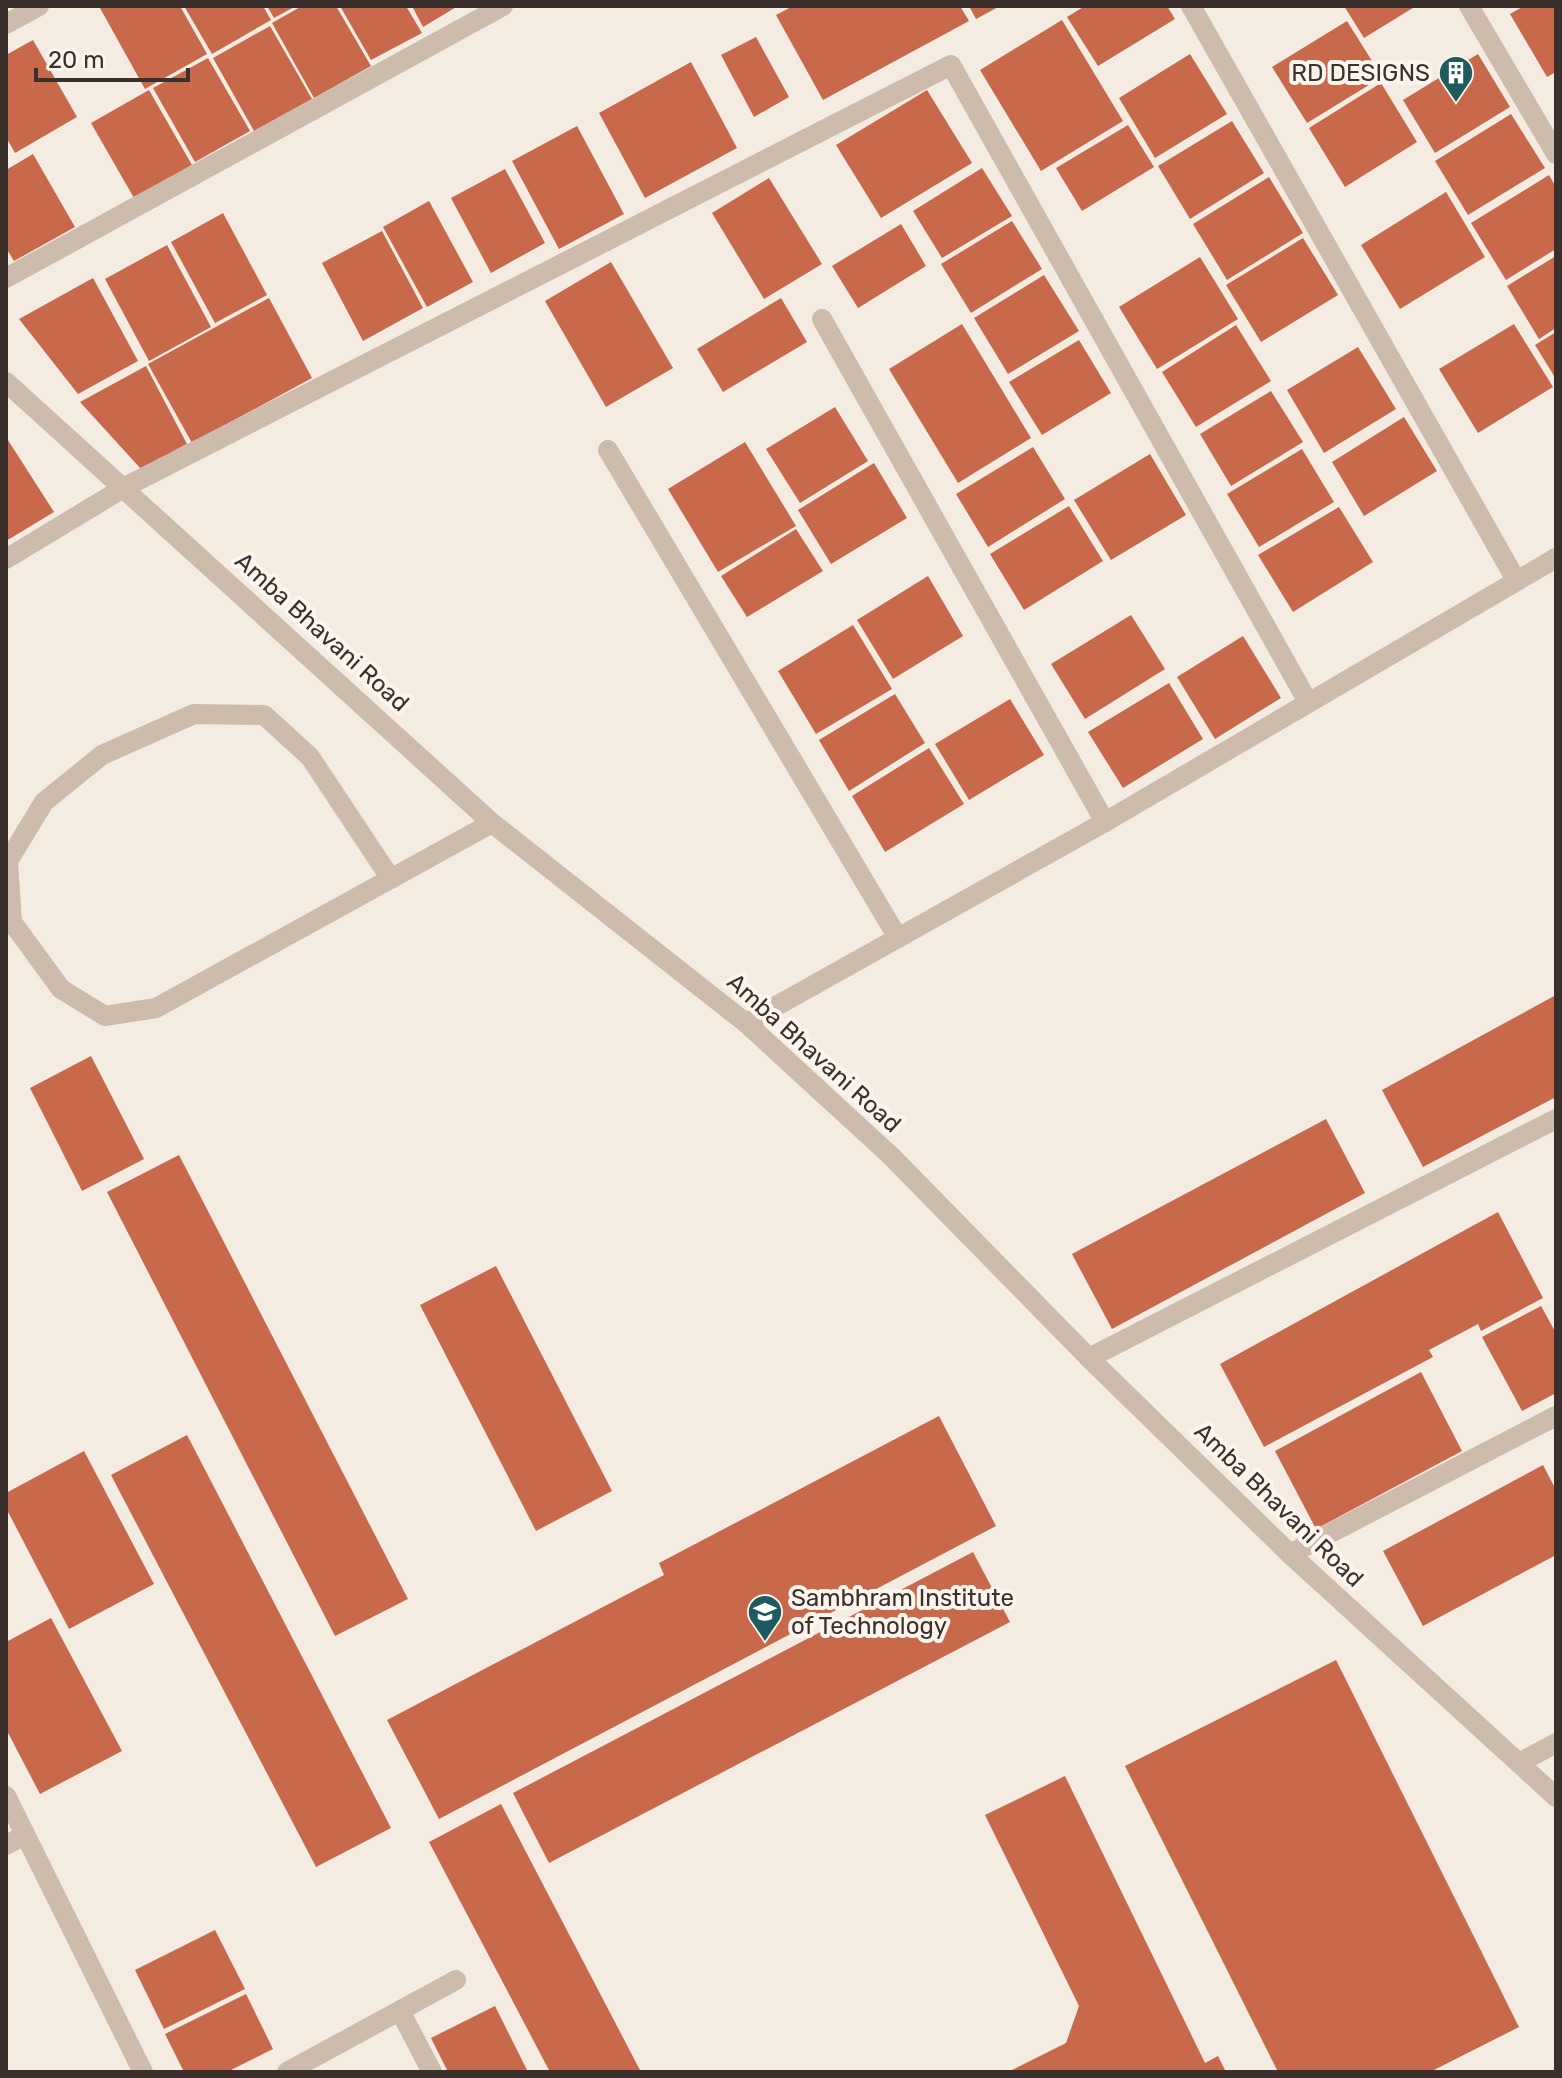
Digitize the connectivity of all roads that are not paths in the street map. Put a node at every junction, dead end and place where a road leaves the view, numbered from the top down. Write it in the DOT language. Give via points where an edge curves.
graph roads {
  1 [pos="39,6"];
  2 [pos="503,6"];
  3 [pos="1191,6"];
  4 [pos="1469,6"];
  5 [pos="6,24"];
  6 [pos="1556,154"];
  7 [pos="6,278"];
  8 [pos="822,319"];
  9 [pos="6,382"];
  10 [pos="608,450"];
  11 [pos="125,487"];
  12 [pos="1556,558"];
  13 [pos="6,559"];
  14 [pos="1516,580"];
  15 [pos="1308,702"];
  16 [pos="1105,822"];
  17 [pos="492,823"];
  18 [pos="391,879"];
  19 [pos="898,938"];
  20 [pos="746,1023"];
  21 [pos="1556,1119"];
  22 [pos="1089,1358"];
  23 [pos="1556,1416"];
  24 [pos="1290,1554"];
  25 [pos="1556,1743"];
  26 [pos="1519,1763"];
  27 [pos="6,1796"];
  28 [pos="1556,1797"];
  29 [pos="25,1835"];
  30 [pos="6,1845"];
  31 [pos="456,1980"];
  32 [pos="400,2011"];
  33 [pos="143,2072"];
  34 [pos="287,2072"];
  35 [pos="432,2072"];
  1 -- 5 [label="street"];
  2 -- 7 [label="street"];
  3 -- 14 [label="street"];
  4 -- 6 [label="street"];
  8 -- 16 [label="street"];
  9 -- 11 [label="street, Amba Bhavani Road"];
  10 -- 19 [label="street"];
  11 -- 13 [label="street"];
  11 -- 15 [label="street" via="951,65"];
  11 -- 17 [label="street, Amba Bhavani Road"];
  12 -- 14 [label="street"];
  14 -- 15 [label="street"];
  15 -- 16 [label="street"];
  16 -- 19 [label="street"];
  17 -- 18 [label="street"];
  17 -- 20 [label="street, Amba Bhavani Road"];
  18 -- 18 [label="street" via="156,1008 105,1016 61,989 12,922 8,861 44,802 102,755 194,714 264,715 310,757"];
  19 -- 20 [label="street"];
  20 -- 22 [label="street, Amba Bhavani Road" via="891,1156"];
  21 -- 22 [label="street"];
  22 -- 24 [label="street, Amba Bhavani Road"];
  23 -- 24 [label="street"];
  24 -- 26 [label="street, Amba Bhavani Road"];
  25 -- 26 [label="street"];
  26 -- 28 [label="street, Amba Bhavani Road"];
  27 -- 29 [label="street"];
  29 -- 30 [label="street"];
  29 -- 33 [label="street"];
  31 -- 32 [label="street"];
  32 -- 34 [label="street"];
  32 -- 35 [label="street"];
}
